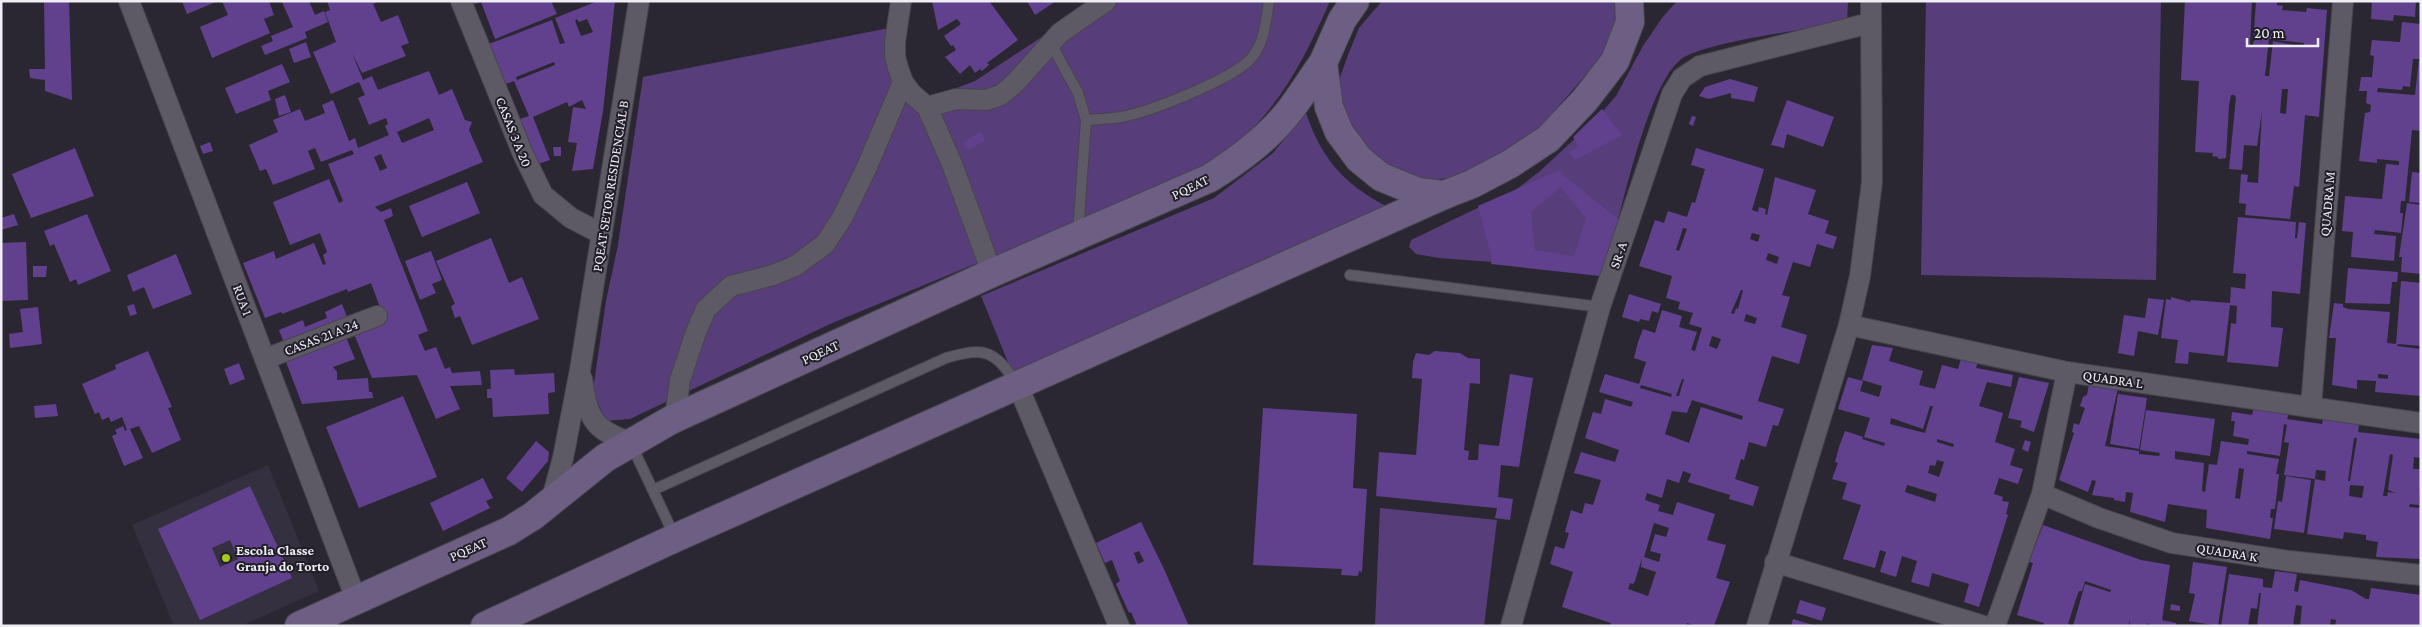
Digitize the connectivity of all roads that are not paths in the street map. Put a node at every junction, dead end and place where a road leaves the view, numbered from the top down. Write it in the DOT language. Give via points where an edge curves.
graph roads {
  1 [pos="128,1"];
  2 [pos="461,1"];
  3 [pos="640,1"];
  4 [pos="902,1"];
  5 [pos="1106,1"];
  6 [pos="1269,1"];
  7 [pos="1354,1"];
  8 [pos="1650,1"];
  9 [pos="1871,1"];
  10 [pos="2343,1"];
  11 [pos="1630,12"];
  12 [pos="1870,23"];
  13 [pos="1050,42"];
  14 [pos="1323,62"];
  15 [pos="903,82"];
  16 [pos="927,106"];
  17 [pos="1086,120"];
  18 [pos="1444,195"];
  19 [pos="602,234"];
  20 [pos="1078,237"];
  21 [pos="992,273"];
  22 [pos="1350,275"];
  23 [pos="1600,307"];
  24 [pos="377,316"];
  25 [pos="1849,325"];
  26 [pos="265,359"];
  27 [pos="580,370"];
  28 [pos="2067,372"];
  29 [pos="1018,386"];
  30 [pos="2311,407"];
  31 [pos="675,418"];
  32 [pos="2421,423"];
  33 [pos="630,442"];
  34 [pos="653,490"];
  35 [pos="2042,494"];
  36 [pos="551,502"];
  37 [pos="675,538"];
  38 [pos="1775,562"];
  39 [pos="2421,575"];
  40 [pos="356,599"];
  41 [pos="1963,624"];
  42 [pos="300,626"];
  43 [pos="486,626"];
  44 [pos="1119,626"];
  45 [pos="1511,626"];
  46 [pos="1757,626"];
  47 [pos="1984,626"];
  48 [pos="1995,626"];
  1 -- 26 [label="street, RUA 1"];
  2 -- 19 [label="street, CASAS 3 A 20" via="543,196 572,218"];
  3 -- 19 [label="street, PQEAT SETOR RESIDENCIAL B"];
  4 -- 15 [label="street" via="895,56"];
  5 -- 13 [label="street"];
  6 -- 17 [label="lane" via="1264,34 1253,56 1240,69 1153,107 1121,117"];
  7 -- 14 [label="street, PQEAT"];
  8 -- 11 [label="street"];
  9 -- 12 [label="street"];
  10 -- 30 [label="street, QUADRA M"];
  11 -- 18 [label="street" via="1615,60 1585,100 1548,139 1502,168"];
  12 -- 23 [label="street, SR-A" via="1700,66 1682,78 1672,94"];
  12 -- 25 [label="street" via="1872,182 1860,276"];
  13 -- 16 [label="street" via="1001,95 986,100 956,99"];
  13 -- 17 [label="lane" via="1078,93"];
  14 -- 18 [label="street" via="1329,106 1339,132 1359,159 1394,184 1418,192"];
  14 -- 20 [label="street, PQEAT" via="1287,114 1240,158 1210,178"];
  15 -- 16 [label="street" via="918,101"];
  15 -- 31 [label="street" via="866,169 826,244 795,266 773,276 730,286 706,309 680,380"];
  16 -- 21 [label="street"];
  17 -- 20 [label="lane"];
  18 -- 29 [label="street"];
  19 -- 27 [label="street, PQEAT SETOR RESIDENCIAL B"];
  20 -- 21 [label="street, PQEAT"];
  21 -- 31 [label="street, PQEAT"];
  22 -- 23 [label="lane"];
  23 -- 45 [label="street, SR-A"];
  24 -- 26 [label="street, CASAS 21 A 24"];
  25 -- 28 [label="street"];
  25 -- 38 [label="street"];
  26 -- 40 [label="street, RUA 1"];
  27 -- 33 [label="street" via="585,400 599,428 610,436"];
  27 -- 36 [label="street, PQEAT SETOR RESIDENCIAL B"];
  28 -- 30 [label="street, QUADRA L"];
  28 -- 35 [label="street, QUADRA L"];
  29 -- 34 [label="lane" via="1002,363 982,352 946,358"];
  29 -- 37 [label="street"];
  29 -- 44 [label="street"];
  30 -- 32 [label="street, QUADRA L"];
  31 -- 33 [label="street, PQEAT"];
  33 -- 34 [label="lane"];
  33 -- 36 [label="street, PQEAT"];
  34 -- 37 [label="lane"];
  35 -- 39 [label="street, QUADRA K" via="2172,543 2289,561"];
  35 -- 48 [label="street, QUADRA L"];
  36 -- 40 [label="street, PQEAT" via="509,531"];
  37 -- 43 [label="street"];
  38 -- 41 [label="street"];
  38 -- 46 [label="street"];
  40 -- 42 [label="street, PQEAT"];
  41 -- 47 [label="street"];
}
